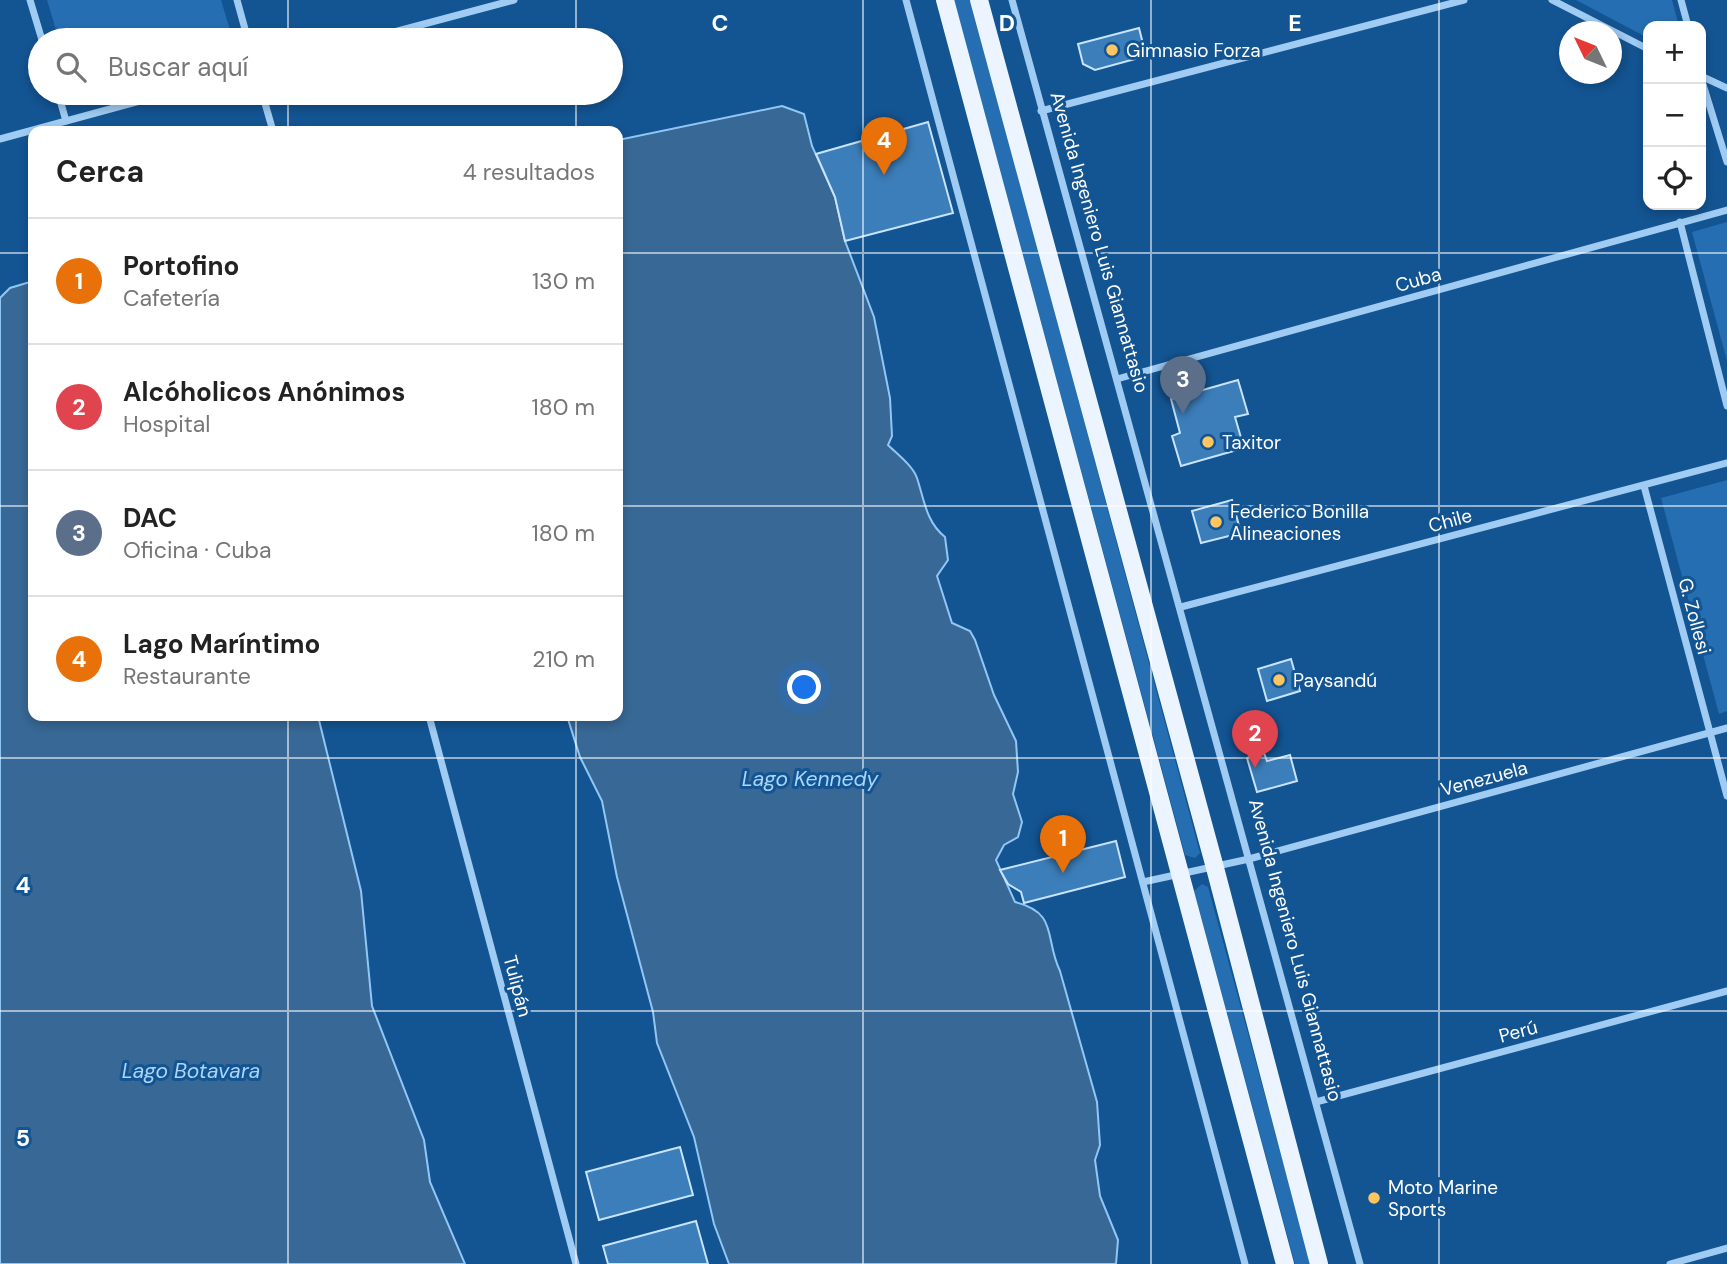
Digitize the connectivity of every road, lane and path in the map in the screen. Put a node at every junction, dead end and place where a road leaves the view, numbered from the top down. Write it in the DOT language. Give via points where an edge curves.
graph roads {
  1 [pos="30,0"];
  2 [pos="237,0"];
  3 [pos="514,0"];
  4 [pos="906,0"];
  5 [pos="945,0"];
  6 [pos="979,0"];
  7 [pos="1012,0"];
  8 [pos="1464,0"];
  9 [pos="1552,0"];
  10 [pos="1681,0"];
  11 [pos="1687,21"];
  12 [pos="38,28"];
  13 [pos="245,28"];
  14 [pos="409,28"];
  15 [pos="1643,46"];
  16 [pos="1706,79"];
  17 [pos="1703,84"];
  18 [pos="1727,88"];
  19 [pos="61,105"];
  20 [pos="125,105"];
  21 [pos="265,105"];
  22 [pos="1041,111"];
  23 [pos="66,121"];
  24 [pos="48,126"];
  25 [pos="272,126"];
  26 [pos="28,131"];
  27 [pos="0,139"];
  28 [pos="1727,162"];
  29 [pos="1727,210"];
  30 [pos="1680,222"];
  31 [pos="1117,379"];
  32 [pos="1727,406"];
  33 [pos="1727,463"];
  34 [pos="1644,486"];
  35 [pos="1181,607"];
  36 [pos="430,721"];
  37 [pos="1727,728"];
  38 [pos="1711,732"];
  39 [pos="1727,796"];
  40 [pos="1249,859"];
  41 [pos="1214,864"];
  42 [pos="1180,873"];
  43 [pos="1143,882"];
  44 [pos="1727,991"];
  45 [pos="1316,1102"];
  46 [pos="1727,1248"];
  47 [pos="576,1264"];
  48 [pos="1245,1264"];
  49 [pos="1285,1264"];
  50 [pos="1319,1264"];
  51 [pos="1360,1264"];
  52 [pos="1670,1264"];
  1 -- 12 [label="street"];
  2 -- 13 [label="street"];
  3 -- 14 [label="street"];
  4 -- 43 [label="street"];
  5 -- 42 [label="main road"];
  6 -- 41 [label="main road"];
  7 -- 22 [label="street, Avenida Ingeniero Luis Giannattasio"];
  8 -- 22 [label="street"];
  9 -- 15 [label="street"];
  10 -- 11 [label="street"];
  16 -- 18 [label="street"];
  17 -- 28 [label="street"];
  19 -- 23 [label="street"];
  20 -- 23 [label="street"];
  21 -- 25 [label="street"];
  22 -- 31 [label="street, Avenida Ingeniero Luis Giannattasio"];
  23 -- 24 [label="street"];
  26 -- 27 [label="street"];
  29 -- 30 [label="street, Cuba"];
  30 -- 31 [label="street, Cuba"];
  30 -- 32 [label="street"];
  31 -- 35 [label="street, Avenida Ingeniero Luis Giannattasio"];
  33 -- 34 [label="street, Chile"];
  34 -- 35 [label="street, Chile"];
  34 -- 38 [label="street, G. Zollesi"];
  35 -- 40 [label="street, Avenida Ingeniero Luis Giannattasio"];
  36 -- 47 [label="street, Tulipán"];
  37 -- 38 [label="street, Venezuela"];
  38 -- 39 [label="street, G. Zollesi"];
  38 -- 40 [label="street, Venezuela"];
  40 -- 41 [label="street, Venezuela"];
  40 -- 45 [label="street, Avenida Ingeniero Luis Giannattasio"];
  41 -- 42 [label="street, Venezuela"];
  41 -- 50 [label="main road"];
  42 -- 43 [label="street, Venezuela"];
  42 -- 49 [label="main road"];
  43 -- 48 [label="street"];
  44 -- 45 [label="street, Perú"];
  45 -- 51 [label="street, Avenida Ingeniero Luis Giannattasio"];
  46 -- 52 [label="street"];
}
